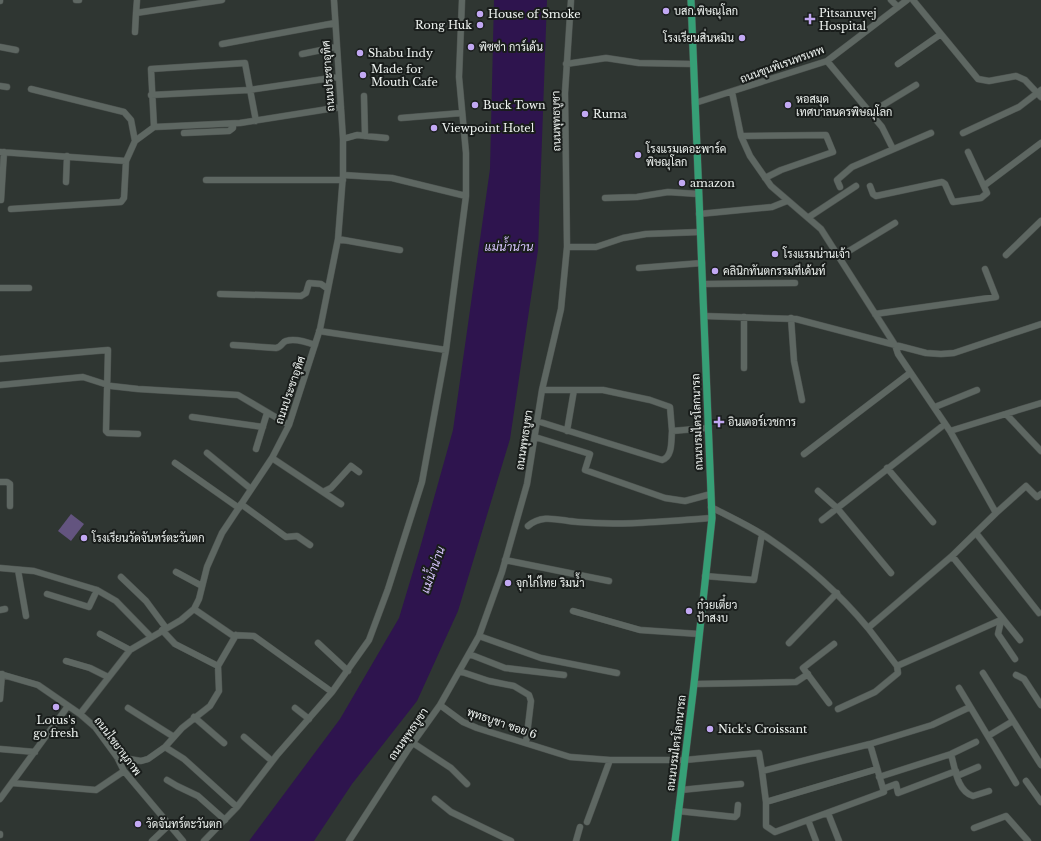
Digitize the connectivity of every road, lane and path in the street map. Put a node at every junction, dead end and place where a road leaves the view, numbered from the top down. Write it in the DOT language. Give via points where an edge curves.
graph roads {
  1 [pos="76,0"];
  2 [pos="79,0"];
  3 [pos="137,0"];
  4 [pos="222,0"];
  5 [pos="334,0"];
  6 [pos="338,0"];
  7 [pos="462,0"];
  8 [pos="571,0"];
  9 [pos="691,0"];
  10 [pos="891,0"];
  11 [pos="907,0"];
  12 [pos="913,0"];
  13 [pos="898,7"];
  14 [pos="136,13"];
  15 [pos="334,23"];
  16 [pos="136,32"];
  17 [pos="941,34"];
  18 [pos="666,38"];
  19 [pos="693,39"];
  20 [pos="222,44"];
  21 [pos="0,47"];
  22 [pos="336,48"];
  23 [pos="16,50"];
  24 [pos="302,54"];
  25 [pos="826,61"];
  26 [pos="566,64"];
  27 [pos="694,64"];
  28 [pos="898,64"];
  29 [pos="338,76"];
  30 [pos="916,85"];
  31 [pos="0,86"];
  32 [pos="8,87"];
  33 [pos="31,89"];
  34 [pos="249,90"];
  35 [pos="732,92"];
  36 [pos="1040,94"];
  37 [pos="151,95"];
  38 [pos="364,96"];
  39 [pos="695,103"];
  40 [pos="341,107"];
  41 [pos="462,113"];
  42 [pos="870,113"];
  43 [pos="401,118"];
  44 [pos="256,121"];
  45 [pos="233,124"];
  46 [pos="154,127"];
  47 [pos="184,133"];
  48 [pos="931,133"];
  49 [pos="963,133"];
  50 [pos="365,136"];
  51 [pos="741,136"];
  52 [pos="386,138"];
  53 [pos="343,139"];
  54 [pos="135,141"];
  55 [pos="1041,143"];
  56 [pos="893,149"];
  57 [pos="2,152"];
  58 [pos="968,152"];
  59 [pos="67,156"];
  60 [pos="126,161"];
  61 [pos="343,178"];
  62 [pos="765,178"];
  63 [pos="206,180"];
  64 [pos="66,182"];
  65 [pos="985,185"];
  66 [pos="856,186"];
  67 [pos="870,186"];
  68 [pos="840,187"];
  69 [pos="698,194"];
  70 [pos="466,196"];
  71 [pos="605,198"];
  72 [pos="1,200"];
  73 [pos="787,201"];
  74 [pos="11,210"];
  75 [pos="699,214"];
  76 [pos="809,217"];
  77 [pos="1041,221"];
  78 [pos="895,223"];
  79 [pos="700,232"];
  80 [pos="338,240"];
  81 [pos="567,247"];
  82 [pos="400,250"];
  83 [pos="1006,255"];
  84 [pos="839,257"];
  85 [pos="702,263"];
  86 [pos="639,268"];
  87 [pos="985,269"];
  88 [pos="795,283"];
  89 [pos="703,284"];
  90 [pos="0,288"];
  91 [pos="29,288"];
  92 [pos="328,289"];
  93 [pos="220,294"];
  94 [pos="876,314"];
  95 [pos="704,316"];
  96 [pos="744,317"];
  97 [pos="791,318"];
  98 [pos="1041,324"];
  99 [pos="319,332"];
  100 [pos="233,345"];
  101 [pos="315,345"];
  102 [pos="895,345"];
  103 [pos="446,350"];
  104 [pos="0,359"];
  105 [pos="744,368"];
  106 [pos="910,373"];
  107 [pos="0,385"];
  108 [pos="107,385"];
  109 [pos="542,390"];
  110 [pos="574,390"];
  111 [pos="977,390"];
  112 [pos="802,400"];
  113 [pos="1041,403"];
  114 [pos="935,407"];
  115 [pos="266,413"];
  116 [pos="1006,414"];
  117 [pos="192,416"];
  118 [pos="537,421"];
  119 [pos="945,424"];
  120 [pos="289,425"];
  121 [pos="262,427"];
  122 [pos="707,428"];
  123 [pos="567,431"];
  124 [pos="672,431"];
  125 [pos="950,431"];
  126 [pos="138,434"];
  127 [pos="534,437"];
  128 [pos="256,449"];
  129 [pos="1041,451"];
  130 [pos="207,453"];
  131 [pos="804,454"];
  132 [pos="272,458"];
  133 [pos="175,463"];
  134 [pos="887,468"];
  135 [pos="359,472"];
  136 [pos="0,482"];
  137 [pos="252,489"];
  138 [pos="818,491"];
  139 [pos="323,492"];
  140 [pos="711,494"];
  141 [pos="1041,494"];
  142 [pos="341,504"];
  143 [pos="10,506"];
  144 [pos="240,506"];
  145 [pos="711,507"];
  146 [pos="836,508"];
  147 [pos="996,514"];
  148 [pos="712,518"];
  149 [pos="822,520"];
  150 [pos="933,522"];
  151 [pos="528,526"];
  152 [pos="976,533"];
  153 [pos="762,534"];
  154 [pos="310,545"];
  155 [pos="952,556"];
  156 [pos="506,560"];
  157 [pos="0,568"];
  158 [pos="18,570"];
  159 [pos="176,572"];
  160 [pos="891,573"];
  161 [pos="705,576"];
  162 [pos="121,577"];
  163 [pos="609,581"];
  164 [pos="202,586"];
  165 [pos="97,590"];
  166 [pos="837,593"];
  167 [pos="47,594"];
  168 [pos="194,609"];
  169 [pos="573,611"];
  170 [pos="1039,613"];
  171 [pos="26,616"];
  172 [pos="1002,620"];
  173 [pos="868,628"];
  174 [pos="164,629"];
  175 [pos="100,634"];
  176 [pos="699,634"];
  177 [pos="236,635"];
  178 [pos="151,636"];
  179 [pos="479,636"];
  180 [pos="1020,640"];
  181 [pos="318,643"];
  182 [pos="789,643"];
  183 [pos="834,644"];
  184 [pos="130,650"];
  185 [pos="469,654"];
  186 [pos="1015,659"];
  187 [pos="66,661"];
  188 [pos="218,666"];
  189 [pos="897,666"];
  190 [pos="348,671"];
  191 [pos="459,671"];
  192 [pos="617,673"];
  193 [pos="982,673"];
  194 [pos="1,674"];
  195 [pos="808,674"];
  196 [pos="564,675"];
  197 [pos="1016,675"];
  198 [pos="108,677"];
  199 [pos="694,684"];
  200 [pos="958,688"];
  201 [pos="332,692"];
  202 [pos="0,699"];
  203 [pos="829,703"];
  204 [pos="440,705"];
  205 [pos="1041,705"];
  206 [pos="68,706"];
  207 [pos="970,707"];
  208 [pos="128,708"];
  209 [pos="294,708"];
  210 [pos="838,709"];
  211 [pos="80,714"];
  212 [pos="194,718"];
  213 [pos="309,719"];
  214 [pos="1013,721"];
  215 [pos="988,736"];
  216 [pos="174,737"];
  217 [pos="244,737"];
  218 [pos="976,742"];
  219 [pos="224,743"];
  220 [pos="413,743"];
  221 [pos="526,743"];
  222 [pos="870,744"];
  223 [pos="165,747"];
  224 [pos="0,748"];
  225 [pos="35,752"];
  226 [pos="951,754"];
  227 [pos="117,757"];
  228 [pos="610,760"];
  229 [pos="685,760"];
  230 [pos="272,761"];
  231 [pos="1041,765"];
  232 [pos="978,767"];
  233 [pos="877,769"];
  234 [pos="124,771"];
  235 [pos="762,771"];
  236 [pos="956,773"];
  237 [pos="879,778"];
  238 [pos="167,780"];
  239 [pos="1026,781"];
  240 [pos="12,783"];
  241 [pos="467,784"];
  242 [pos="741,784"];
  243 [pos="1016,784"];
  244 [pos="883,789"];
  245 [pos="681,790"];
  246 [pos="989,791"];
  247 [pos="2,793"];
  248 [pos="0,798"];
  249 [pos="435,798"];
  250 [pos="766,802"];
  251 [pos="1041,802"];
  252 [pos="738,805"];
  253 [pos="237,808"];
  254 [pos="678,811"];
  255 [pos="828,812"];
  256 [pos="225,820"];
  257 [pos="808,820"];
  258 [pos="587,822"];
  259 [pos="170,824"];
  260 [pos="580,827"];
  261 [pos="974,828"];
  262 [pos="152,841"];
  263 [pos="183,841"];
  264 [pos="204,841"];
  265 [pos="349,841"];
  266 [pos="511,841"];
  267 [pos="576,841"];
  268 [pos="674,841"];
  269 [pos="816,841"];
  270 [pos="839,841"];
  271 [pos="1028,841"];
  1 -- 2 [label="street"];
  3 -- 14 [label="street"];
  4 -- 14 [label="street"];
  5 -- 6 [label="street"];
  5 -- 15 [label="street, ถนนประชาอุทิศ"];
  7 -- 41 [label="street" via="459,47"];
  8 -- 26 [label="street, ถนนพุทธบูชา"];
  9 -- 19 [label="main road, ถนนบรมไตรโลกนารถ"];
  10 -- 13 [label="street"];
  11 -- 13 [label="street, ถนนขุนพิเรนทรเทพ"];
  12 -- 17 [label="street"];
  13 -- 25 [label="street, ถนนขุนพิเรนทรเทพ"];
  14 -- 16 [label="street"];
  15 -- 20 [label="street"];
  15 -- 22 [label="street, ถนนประชาอุทิศ"];
  17 -- 28 [label="street"];
  17 -- 36 [label="street" via="978,79 983,81 1016,76"];
  18 -- 19 [label="street"];
  19 -- 27 [label="main road, ถนนบรมไตรโลกนารถ"];
  21 -- 23 [label="street"];
  22 -- 24 [label="street"];
  22 -- 29 [label="street, ถนนประชาอุทิศ"];
  25 -- 35 [label="street, ถนนขุนพิเรนทรเทพ"];
  25 -- 42 [label="street"];
  26 -- 27 [label="street" via="606,58"];
  26 -- 81 [label="street, ถนนพุทธบูชา"];
  27 -- 39 [label="main road, ถนนบรมไตรโลกนารถ"];
  29 -- 34 [label="street"];
  29 -- 40 [label="street, ถนนประชาอุทิศ"];
  30 -- 42 [label="street"];
  31 -- 32 [label="street"];
  33 -- 54 [label="street" via="124,112 131,120"];
  34 -- 37 [label="street"];
  34 -- 37 [label="street" via="244,63 151,69"];
  34 -- 44 [label="street"];
  35 -- 39 [label="street, ถนนขุนพิเรนทรเทพ"];
  35 -- 51 [label="street"];
  36 -- 49 [label="street" via="1019,107"];
  37 -- 46 [label="street"];
  38 -- 50 [label="street"];
  39 -- 69 [label="main road, ถนนบรมไตรโลกนารถ"];
  40 -- 44 [label="street"];
  40 -- 53 [label="street, ถนนประชาอุทิศ"];
  41 -- 43 [label="street"];
  41 -- 70 [label="street" via="466,153"];
  42 -- 56 [label="street" via="882,127"];
  44 -- 45 [label="street"];
  45 -- 46 [label="street"];
  45 -- 47 [label="street" via="229,131"];
  46 -- 54 [label="street"];
  48 -- 56 [label="street"];
  50 -- 52 [label="street"];
  50 -- 53 [label="street" via="357,135"];
  51 -- 62 [label="street" via="750,156"];
  51 -- 62 [label="street" via="826,135 833,152"];
  53 -- 61 [label="street, ถนนประชาอุทิศ"];
  54 -- 60 [label="street"];
  55 -- 65 [label="street"];
  56 -- 68 [label="street" via="849,168 837,180"];
  57 -- 59 [label="street"];
  57 -- 72 [label="street"];
  58 -- 65 [label="street"];
  59 -- 60 [label="street"];
  59 -- 64 [label="street"];
  60 -- 74 [label="street" via="124,198 121,202"];
  61 -- 63 [label="street"];
  61 -- 70 [label="street" via="392,178"];
  61 -- 80 [label="street, ถนนประชาอุทิศ"];
  62 -- 73 [label="street"];
  65 -- 67 [label="street" via="988,193 985,196 955,202 951,200 942,182 876,196"];
  66 -- 76 [label="street"];
  69 -- 71 [label="street" via="668,192 637,197"];
  69 -- 75 [label="main road, ถนนบรมไตรโลกนารถ"];
  70 -- 103 [label="street"];
  73 -- 75 [label="street" via="772,206"];
  73 -- 76 [label="street"];
  75 -- 79 [label="main road, ถนนบรมไตรโลกนารถ"];
  76 -- 84 [label="street" via="821,229"];
  77 -- 83 [label="street"];
  78 -- 84 [label="street"];
  79 -- 81 [label="street" via="646,234 596,247"];
  79 -- 85 [label="main road, ถนนบรมไตรโลกนารถ"];
  80 -- 82 [label="street"];
  80 -- 92 [label="street, ถนนประชาอุทิศ"];
  81 -- 109 [label="street, ถนนพุทธบูชา" via="561,310"];
  84 -- 94 [label="street"];
  85 -- 86 [label="street"];
  85 -- 89 [label="main road, ถนนบรมไตรโลกนารถ"];
  87 -- 94 [label="street" via="996,297"];
  88 -- 89 [label="street"];
  89 -- 95 [label="main road, ถนนบรมไตรโลกนารถ"];
  90 -- 91 [label="street"];
  92 -- 93 [label="street" via="321,284 309,282 306,293 301,296"];
  92 -- 99 [label="street, ถนนประชาอุทิศ"];
  94 -- 102 [label="street"];
  95 -- 96 [label="street"];
  95 -- 122 [label="main road, ถนนบรมไตรโลกนารถ"];
  96 -- 97 [label="street"];
  96 -- 105 [label="street"];
  97 -- 102 [label="street"];
  97 -- 112 [label="street" via="794,361"];
  98 -- 102 [label="street" via="954,353 926,353"];
  99 -- 101 [label="street, ถนนประชาอุทิศ"];
  99 -- 103 [label="street"];
  100 -- 101 [label="street" via="280,348 289,340"];
  101 -- 120 [label="street, ถนนประชาอุทิศ"];
  102 -- 106 [label="street"];
  103 -- 190 [label="street" via="422,482 369,640"];
  104 -- 108 [label="street" via="108,350"];
  106 -- 114 [label="street"];
  106 -- 131 [label="street"];
  107 -- 108 [label="street" via="83,377"];
  108 -- 115 [label="street" via="238,395"];
  108 -- 126 [label="street" via="106,431"];
  109 -- 110 [label="street"];
  109 -- 118 [label="street, ถนนพุทธบูชา"];
  110 -- 123 [label="street"];
  110 -- 124 [label="street" via="603,390 670,407"];
  111 -- 114 [label="street"];
  113 -- 116 [label="street"];
  114 -- 119 [label="street"];
  115 -- 120 [label="street"];
  115 -- 121 [label="street"];
  116 -- 125 [label="street"];
  116 -- 129 [label="street"];
  117 -- 121 [label="street"];
  118 -- 123 [label="street"];
  118 -- 127 [label="street, ถนนพุทธบูชา"];
  119 -- 125 [label="street"];
  119 -- 134 [label="street"];
  120 -- 132 [label="street, ถนนประชาอุทิศ"];
  121 -- 128 [label="street"];
  122 -- 124 [label="street"];
  122 -- 140 [label="main road, ถนนบรมไตรโลกนารถ"];
  123 -- 124 [label="street" via="662,460 669,456"];
  125 -- 147 [label="street"];
  127 -- 140 [label="street" via="590,454 586,470 665,498 685,501"];
  127 -- 156 [label="street, ถนนพุทธบูชา" via="527,484"];
  130 -- 137 [label="street"];
  132 -- 137 [label="street, ถนนประชาอุทิศ"];
  132 -- 139 [label="street"];
  133 -- 144 [label="street"];
  134 -- 146 [label="street"];
  134 -- 150 [label="street"];
  135 -- 139 [label="street" via="351,466 332,488"];
  136 -- 143 [label="street" via="10,484"];
  137 -- 144 [label="street, ถนนประชาอุทิศ"];
  138 -- 146 [label="street"];
  139 -- 142 [label="street"];
  140 -- 145 [label="main road, ถนนบรมไตรโลกนารถ"];
  141 -- 147 [label="street" via="1037,497 1026,486"];
  144 -- 154 [label="street" via="286,537 296,536"];
  144 -- 164 [label="street, ถนนประชาอุทิศ" via="222,533 207,567"];
  145 -- 148 [label="main road, ถนนบรมไตรโลกนารถ"];
  145 -- 153 [label="street"];
  146 -- 149 [label="street"];
  146 -- 160 [label="street"];
  147 -- 152 [label="street"];
  148 -- 151 [label="street" via="626,523 578,522 549,518 539,519"];
  148 -- 161 [label="main road, ถนนบรมไตรโลกนารถ"];
  152 -- 155 [label="street"];
  152 -- 170 [label="street"];
  153 -- 161 [label="street" via="754,580"];
  153 -- 166 [label="street"];
  155 -- 172 [label="street"];
  155 -- 173 [label="street"];
  156 -- 163 [label="street"];
  156 -- 179 [label="street, ถนนพุทธบูชา"];
  157 -- 158 [label="street"];
  158 -- 165 [label="street" via="34,571"];
  158 -- 171 [label="street"];
  159 -- 164 [label="street"];
  161 -- 176 [label="main road, ถนนบรมไตรโลกนารถ"];
  162 -- 174 [label="street" via="146,601"];
  164 -- 168 [label="street, ถนนประชาอุทิศ"];
  165 -- 167 [label="street" via="89,607"];
  165 -- 178 [label="street" via="116,601"];
  166 -- 173 [label="street"];
  166 -- 182 [label="street"];
  168 -- 174 [label="street"];
  168 -- 177 [label="street" via="226,632"];
  169 -- 176 [label="street" via="640,630"];
  172 -- 180 [label="street"];
  172 -- 186 [label="street" via="998,634"];
  172 -- 189 [label="street"];
  173 -- 189 [label="street"];
  174 -- 178 [label="street"];
  174 -- 188 [label="street" via="175,644"];
  175 -- 184 [label="street"];
  176 -- 199 [label="main road, ถนนบรมไตรโลกนารถ"];
  177 -- 188 [label="street"];
  177 -- 201 [label="street" via="254,636"];
  178 -- 184 [label="street"];
  179 -- 185 [label="street, ถนนพุทธบูชา"];
  179 -- 192 [label="street" via="540,658"];
  181 -- 190 [label="street"];
  183 -- 195 [label="street" via="803,668"];
  184 -- 198 [label="street"];
  185 -- 191 [label="street, ถนนพุทธบูชา"];
  185 -- 196 [label="street" via="505,668"];
  187 -- 198 [label="street" via="90,668"];
  188 -- 212 [label="street" via="219,691 210,706"];
  189 -- 210 [label="street" via="896,676 881,687"];
  190 -- 201 [label="street"];
  191 -- 204 [label="street, ถนนพุทธบูชา"];
  191 -- 221 [label="street" via="514,686 529,695 531,705"];
  193 -- 214 [label="street"];
  194 -- 202 [label="street"];
  194 -- 206 [label="street, ถนนไชยานุภาพ" via="38,685"];
  195 -- 199 [label="street" via="796,682"];
  195 -- 203 [label="street"];
  197 -- 205 [label="street" via="1024,679"];
  198 -- 211 [label="street"];
  199 -- 229 [label="main road, ถนนบรมไตรโลกนารถ"];
  200 -- 207 [label="street"];
  201 -- 213 [label="street"];
  204 -- 220 [label="street, ถนนพุทธบูชา"];
  204 -- 221 [label="street, พุทธบูชา ซอย 6" via="463,722"];
  206 -- 211 [label="street, ถนนไชยานุภาพ"];
  206 -- 225 [label="street"];
  207 -- 215 [label="street"];
  207 -- 222 [label="street" via="932,725"];
  208 -- 216 [label="street"];
  209 -- 213 [label="street"];
  211 -- 227 [label="street, ถนนไชยานุภาพ" via="95,727"];
  212 -- 216 [label="street"];
  212 -- 219 [label="street"];
  213 -- 230 [label="street"];
  214 -- 215 [label="street"];
  214 -- 231 [label="street"];
  215 -- 243 [label="street"];
  216 -- 223 [label="street"];
  217 -- 230 [label="street"];
  218 -- 226 [label="street"];
  220 -- 241 [label="street" via="451,768"];
  220 -- 265 [label="street, ถนนพุทธบูชา"];
  221 -- 228 [label="street, พุทธบูชา ซอย 6" via="570,757"];
  222 -- 233 [label="street"];
  222 -- 235 [label="street"];
  223 -- 227 [label="street" via="141,761"];
  223 -- 253 [label="street" via="184,759"];
  224 -- 225 [label="street"];
  225 -- 240 [label="street"];
  226 -- 236 [label="street"];
  226 -- 237 [label="street"];
  227 -- 234 [label="street, ถนนไชยานุภาพ"];
  228 -- 229 [label="street, พุทธบูชา ซอย 6"];
  228 -- 258 [label="street"];
  229 -- 235 [label="street, พุทธบูชา ซอย 6" via="759,753"];
  229 -- 245 [label="main road, ถนนบรมไตรโลกนารถ"];
  230 -- 253 [label="street"];
  232 -- 236 [label="street"];
  233 -- 237 [label="street"];
  233 -- 250 [label="street"];
  234 -- 240 [label="street" via="96,790"];
  234 -- 259 [label="street, ถนนไชยานุภาพ"];
  235 -- 250 [label="street"];
  236 -- 244 [label="street" via="898,793 896,784"];
  236 -- 246 [label="street" via="961,787 970,795 977,796"];
  237 -- 244 [label="street"];
  238 -- 256 [label="street" via="198,796"];
  239 -- 251 [label="street"];
  240 -- 247 [label="street"];
  242 -- 245 [label="street"];
  244 -- 255 [label="street" via="884,792"];
  245 -- 254 [label="main road, ถนนบรมไตรโลกนารถ"];
  247 -- 248 [label="street"];
  249 -- 266 [label="street" via="451,812"];
  250 -- 257 [label="street" via="766,826 775,832"];
  252 -- 254 [label="street" via="735,817"];
  253 -- 256 [label="street"];
  254 -- 268 [label="main road, ถนนบรมไตรโลกนารถ"];
  255 -- 257 [label="street"];
  255 -- 270 [label="street"];
  256 -- 264 [label="street"];
  257 -- 269 [label="street"];
  259 -- 262 [label="street"];
  259 -- 263 [label="street, ถนนไชยานุภาพ"];
  260 -- 267 [label="street"];
  261 -- 271 [label="street" via="1006,816"];
}
